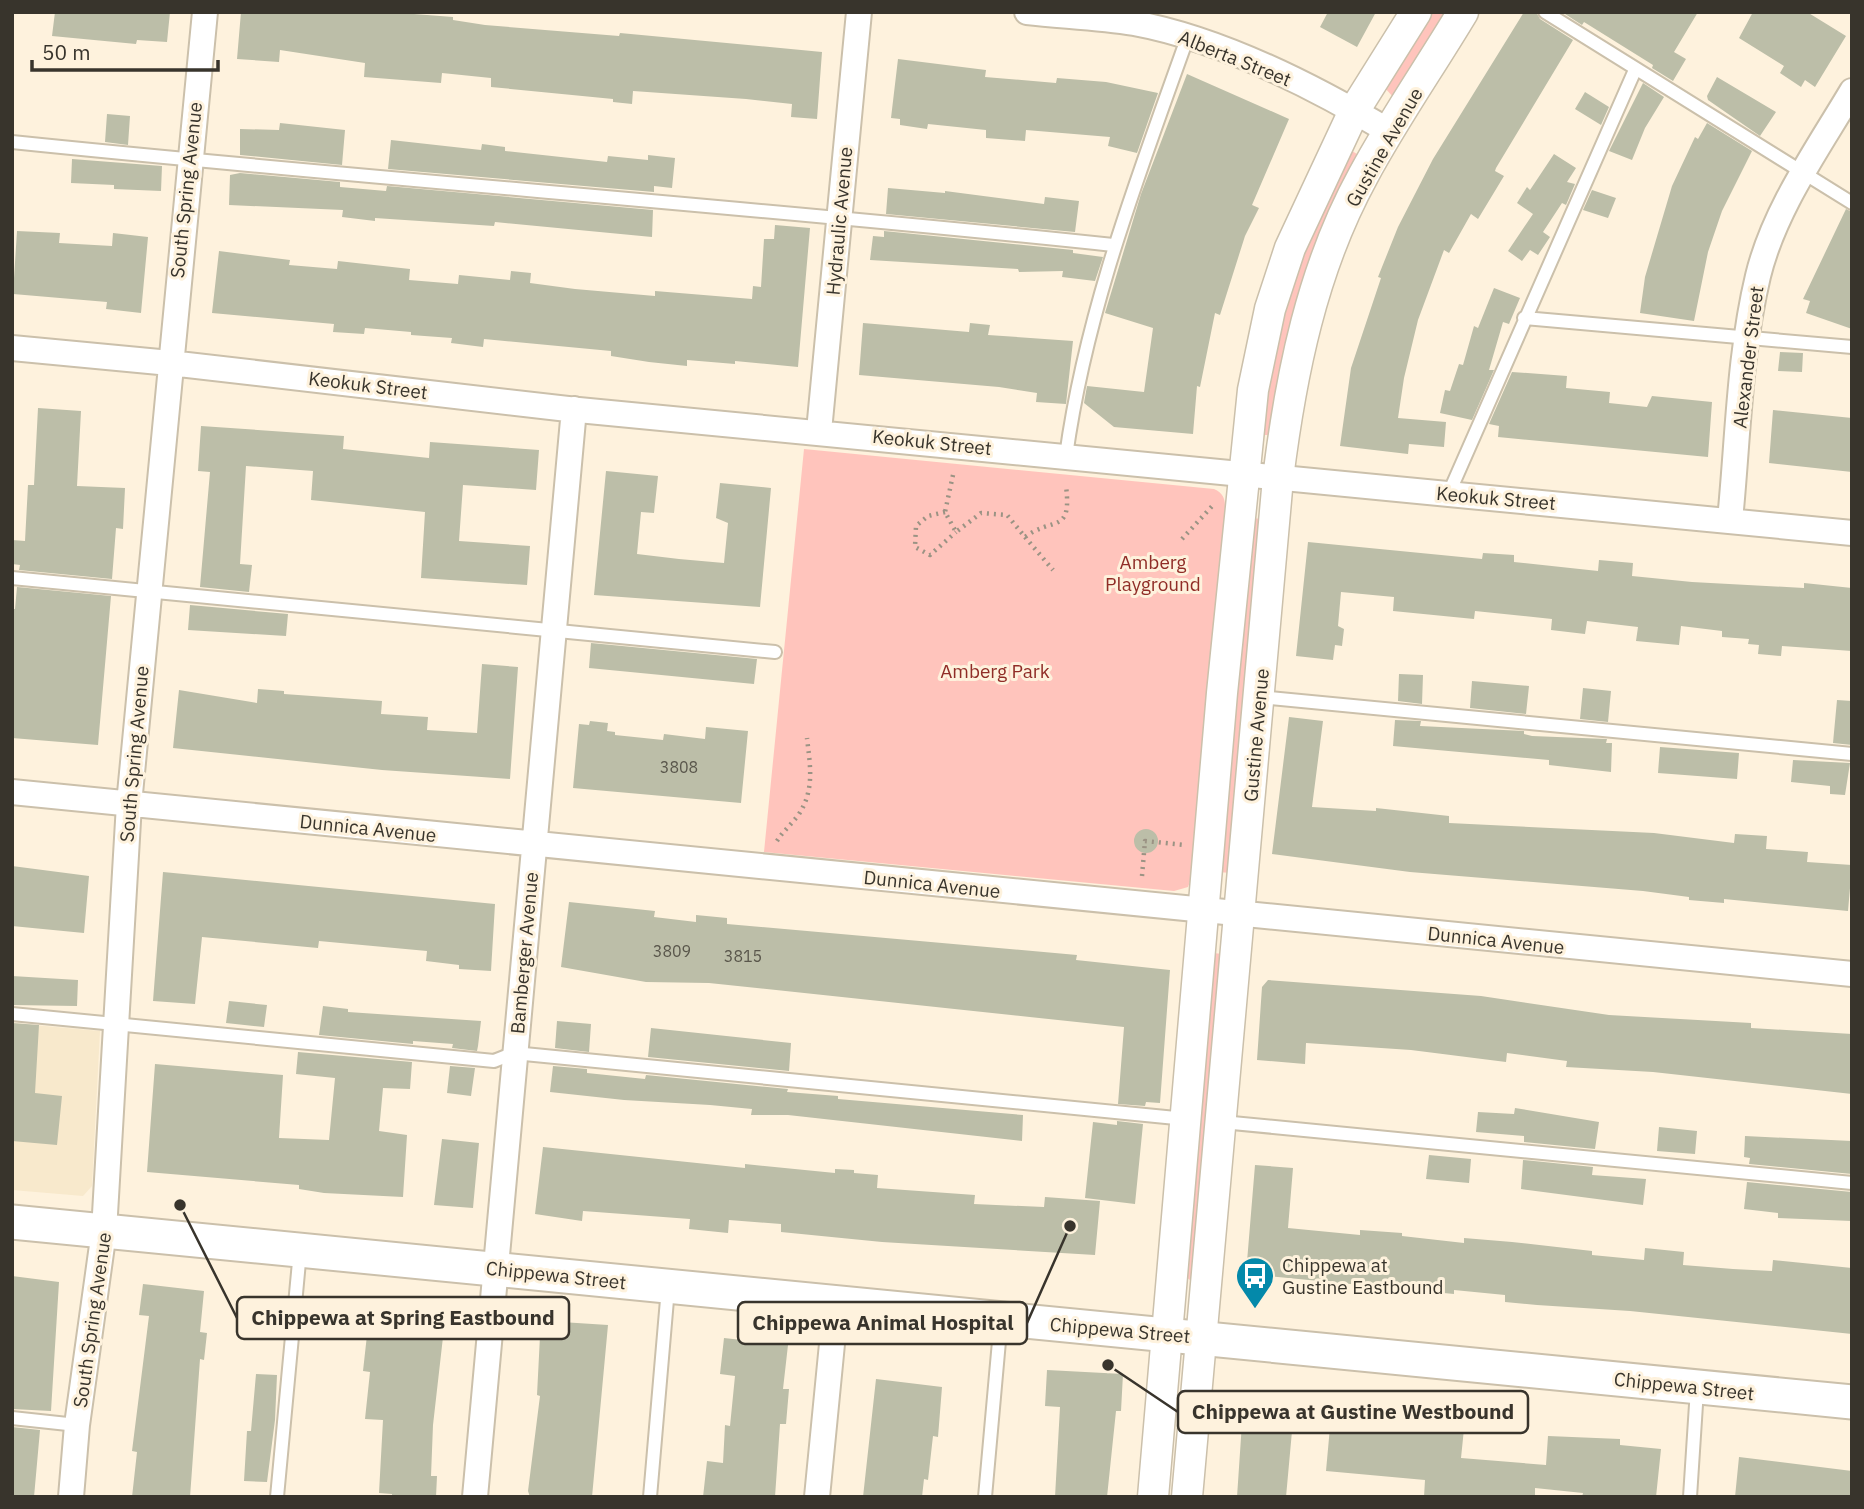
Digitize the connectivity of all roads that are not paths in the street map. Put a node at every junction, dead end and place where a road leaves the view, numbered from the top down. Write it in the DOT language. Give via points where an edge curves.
graph roads {
  1 [pos="205,12"];
  2 [pos="859,12"];
  3 [pos="1416,12"];
  4 [pos="1463,12"];
  5 [pos="1545,12"];
  6 [pos="1039,13"];
  7 [pos="1188,36"];
  8 [pos="1635,70"];
  9 [pos="1852,91"];
  10 [pos="1354,111"];
  11 [pos="1390,132"];
  12 [pos="12,142"];
  13 [pos="189,160"];
  14 [pos="1804,173"];
  15 [pos="1852,203"];
  16 [pos="839,216"];
  17 [pos="1113,244"];
  18 [pos="1524,318"];
  19 [pos="1748,338"];
  20 [pos="1852,347"];
  21 [pos="12,348"];
  22 [pos="170,363"];
  23 [pos="574,409"];
  24 [pos="819,431"];
  25 [pos="1066,456"];
  26 [pos="1243,475"];
  27 [pos="1279,478"];
  28 [pos="1449,493"];
  29 [pos="1730,520"];
  30 [pos="1852,533"];
  31 [pos="12,578"];
  32 [pos="148,592"];
  33 [pos="554,631"];
  34 [pos="775,652"];
  35 [pos="1260,697"];
  36 [pos="1852,754"];
  37 [pos="12,792"];
  38 [pos="129,804"];
  39 [pos="534,844"];
  40 [pos="1203,912"];
  41 [pos="1240,915"];
  42 [pos="1852,974"];
  43 [pos="12,1014"];
  44 [pos="114,1024"];
  45 [pos="514,1053"];
  46 [pos="1186,1119"];
  47 [pos="1222,1122"];
  48 [pos="1852,1183"];
  49 [pos="12,1222"];
  50 [pos="104,1231"];
  51 [pos="300,1251"];
  52 [pos="498,1269"];
  53 [pos="668,1287"];
  54 [pos="836,1303"];
  55 [pos="1001,1319"];
  56 [pos="1168,1334"];
  57 [pos="1201,1337"];
  58 [pos="1698,1387"];
  59 [pos="1852,1402"];
  60 [pos="12,1418"];
  61 [pos="77,1424"];
  62 [pos="71,1497"];
  63 [pos="277,1497"];
  64 [pos="475,1497"];
  65 [pos="650,1497"];
  66 [pos="817,1497"];
  67 [pos="985,1497"];
  68 [pos="1153,1497"];
  69 [pos="1187,1497"];
  70 [pos="1690,1497"];
  1 -- 13 [label="street, South Spring Avenue"];
  2 -- 16 [label="street, Hydraulic Avenue"];
  3 -- 10 [label="street, Gustine Avenue"];
  4 -- 11 [label="street, Gustine Avenue"];
  5 -- 8 [label="lane"];
  6 -- 7 [label="street, Alberta Street" via="1133,23"];
  7 -- 10 [label="street, Alberta Street"];
  7 -- 17 [label="lane"];
  8 -- 14 [label="lane"];
  8 -- 18 [label="lane"];
  9 -- 14 [label="street, Alexander Street"];
  10 -- 11 [label="street, Alberta Street"];
  10 -- 26 [label="street, Gustine Avenue" via="1290,248 1270,309 1253,390"];
  11 -- 27 [label="street, Gustine Avenue" via="1362,177 1310,306 1292,377"];
  12 -- 13 [label="lane"];
  13 -- 16 [label="lane"];
  13 -- 22 [label="street, South Spring Avenue"];
  14 -- 15 [label="lane"];
  14 -- 19 [label="street, Alexander Street" via="1775,226 1758,276"];
  16 -- 17 [label="lane"];
  16 -- 24 [label="street, Hydraulic Avenue"];
  17 -- 25 [label="lane" via="1088,338"];
  18 -- 19 [label="lane"];
  18 -- 28 [label="lane"];
  19 -- 20 [label="lane"];
  19 -- 29 [label="street, Alexander Street"];
  21 -- 22 [label="street, Keokuk Street"];
  22 -- 23 [label="street, Keokuk Street"];
  22 -- 32 [label="street, South Spring Avenue"];
  23 -- 24 [label="street, Keokuk Street"];
  23 -- 33 [label="street, Bamberger Avenue"];
  24 -- 25 [label="street, Keokuk Street"];
  25 -- 26 [label="street, Keokuk Street"];
  26 -- 27 [label="street, Keokuk Street"];
  26 -- 40 [label="street, Gustine Avenue"];
  27 -- 28 [label="street, Keokuk Street"];
  27 -- 35 [label="street, Gustine Avenue"];
  28 -- 29 [label="street, Keokuk Street"];
  29 -- 30 [label="street, Keokuk Street"];
  31 -- 32 [label="lane"];
  32 -- 33 [label="lane"];
  32 -- 38 [label="street, South Spring Avenue"];
  33 -- 34 [label="lane"];
  33 -- 39 [label="street, Bamberger Avenue"];
  35 -- 36 [label="lane"];
  35 -- 41 [label="street, Gustine Avenue"];
  37 -- 38 [label="street, Dunnica Avenue"];
  38 -- 39 [label="street, Dunnica Avenue"];
  38 -- 44 [label="street, South Spring Avenue"];
  39 -- 40 [label="street, Dunnica Avenue"];
  39 -- 45 [label="street, Bamberger Avenue"];
  40 -- 41 [label="street, Dunnica Avenue"];
  40 -- 46 [label="street, Gustine Avenue"];
  41 -- 42 [label="street, Dunnica Avenue"];
  41 -- 47 [label="street, Gustine Avenue"];
  43 -- 44 [label="lane"];
  44 -- 45 [label="lane" via="494,1062"];
  44 -- 50 [label="street, South Spring Avenue"];
  45 -- 46 [label="lane"];
  45 -- 52 [label="street, Bamberger Avenue"];
  46 -- 56 [label="street, Gustine Avenue"];
  47 -- 48 [label="lane"];
  47 -- 57 [label="street, Gustine Avenue"];
  49 -- 50 [label="main road, Chippewa Street"];
  50 -- 51 [label="main road, Chippewa Street"];
  50 -- 61 [label="street, South Spring Avenue"];
  51 -- 52 [label="main road, Chippewa Street"];
  51 -- 63 [label="lane"];
  52 -- 53 [label="main road, Chippewa Street"];
  52 -- 64 [label="street, Bamberger Avenue"];
  53 -- 54 [label="main road, Chippewa Street"];
  53 -- 65 [label="lane"];
  54 -- 55 [label="main road, Chippewa Street"];
  54 -- 66 [label="street"];
  55 -- 56 [label="main road, Chippewa Street"];
  55 -- 67 [label="lane"];
  56 -- 57 [label="main road, Chippewa Street"];
  56 -- 68 [label="street, Gustine Avenue"];
  57 -- 58 [label="main road, Chippewa Street"];
  57 -- 69 [label="street, Gustine Avenue"];
  58 -- 59 [label="main road, Chippewa Street"];
  58 -- 70 [label="lane"];
  60 -- 61 [label="lane"];
  61 -- 62 [label="street, South Spring Avenue"];
}
